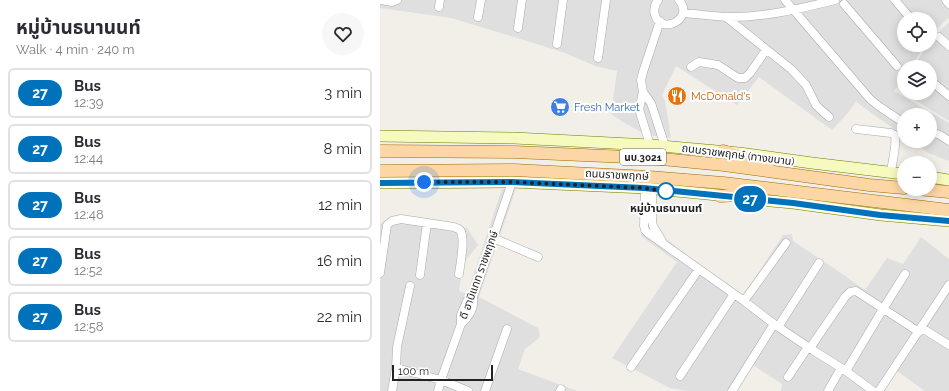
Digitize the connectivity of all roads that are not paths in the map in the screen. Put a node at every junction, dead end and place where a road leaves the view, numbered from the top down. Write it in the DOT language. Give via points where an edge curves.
graph roads {
  1 [pos="380,0"];
  2 [pos="397,0"];
  3 [pos="481,0"];
  4 [pos="522,0"];
  5 [pos="563,0"];
  6 [pos="606,0"];
  7 [pos="658,0"];
  8 [pos="679,0"];
  9 [pos="786,0"];
  10 [pos="835,0"];
  11 [pos="895,0"];
  12 [pos="946,0"];
  13 [pos="846,2"];
  14 [pos="949,4"];
  15 [pos="794,10"];
  16 [pos="905,12"];
  17 [pos="683,13"];
  18 [pos="478,17"];
  19 [pos="726,17"];
  20 [pos="660,21"];
  21 [pos="518,28"];
  22 [pos="939,37"];
  23 [pos="557,44"];
  24 [pos="949,46"];
  25 [pos="766,50"];
  26 [pos="598,58"];
  27 [pos="897,66"];
  28 [pos="692,67"];
  29 [pos="937,86"];
  30 [pos="643,92"];
  31 [pos="949,96"];
  32 [pos="829,117"];
  33 [pos="897,118"];
  34 [pos="856,129"];
  35 [pos="937,134"];
  36 [pos="381,136"];
  37 [pos="949,141"];
  38 [pos="650,145"];
  39 [pos="665,146"];
  40 [pos="380,151"];
  41 [pos="723,152"];
  42 [pos="380,171"];
  43 [pos="891,172"];
  44 [pos="897,173"];
  45 [pos="949,174"];
  46 [pos="937,175"];
  47 [pos="802,176"];
  48 [pos="937,177"];
  49 [pos="949,180"];
  50 [pos="512,182"];
  51 [pos="380,183"];
  52 [pos="897,187"];
  53 [pos="648,189"];
  54 [pos="937,191"];
  55 [pos="800,192"];
  56 [pos="949,192"];
  57 [pos="720,196"];
  58 [pos="949,210"];
  59 [pos="880,215"];
  60 [pos="949,221"];
  61 [pos="427,222"];
  62 [pos="949,228"];
  63 [pos="493,238"];
  64 [pos="786,244"];
  65 [pos="538,257"];
  66 [pos="820,263"];
  67 [pos="699,269"];
  68 [pos="380,274"];
  69 [pos="459,274"];
  70 [pos="905,274"];
  71 [pos="420,275"];
  72 [pos="949,285"];
  73 [pos="410,286"];
  74 [pos="734,294"];
  75 [pos="744,301"];
  76 [pos="883,309"];
  77 [pos="776,325"];
  78 [pos="507,329"];
  79 [pos="920,330"];
  80 [pos="949,345"];
  81 [pos="809,348"];
  82 [pos="631,367"];
  83 [pos="396,368"];
  84 [pos="844,370"];
  85 [pos="680,376"];
  86 [pos="788,377"];
  87 [pos="441,380"];
  88 [pos="392,391"];
  89 [pos="438,391"];
  90 [pos="468,391"];
  91 [pos="485,391"];
  92 [pos="732,391"];
  93 [pos="828,391"];
  94 [pos="879,391"];
  1 -- 2 [label="street"];
  3 -- 18 [label="street"];
  4 -- 21 [label="street"];
  5 -- 23 [label="street"];
  6 -- 26 [label="street"];
  7 -- 20 [label="street" via="655,13"];
  8 -- 17 [label="street"];
  9 -- 15 [label="street"];
  10 -- 13 [label="street" via="839,5"];
  10 -- 15 [label="street"];
  11 -- 16 [label="street"];
  12 -- 14 [label="street"];
  13 -- 27 [label="street"];
  15 -- 19 [label="street"];
  15 -- 33 [label="street" via="870,99"];
  17 -- 19 [label="street"];
  17 -- 20 [label="street" via="674,23"];
  19 -- 25 [label="street"];
  20 -- 30 [label="street" via="641,80"];
  22 -- 24 [label="street"];
  25 -- 28 [label="street" via="750,74 744,78 738,78 718,65 699,62"];
  25 -- 32 [label="street" via="791,69 806,85 816,105"];
  29 -- 31 [label="street"];
  30 -- 38 [label="street" via="639,109"];
  30 -- 39 [label="street" via="651,104"];
  34 -- 43 [label="street" via="895,134"];
  35 -- 37 [label="street"];
  36 -- 38 [label="main road, ถนนราชพฤกษ์ (ทางขนาน) / นบ.3021" via="514,138"];
  38 -- 39 [label="main road, ถนนราชพฤกษ์ (ทางขนาน) / นบ.3021"];
  39 -- 41 [label="main road, ถนนราชพฤกษ์ (ทางขนาน) / นบ.3021"];
  40 -- 47 [label="main road, ถนนราชพฤกษ์ / นบ.3021" via="514,152 651,158"];
  41 -- 43 [label="main road, ถนนราชพฤกษ์ (ทางขนาน) / นบ.3021"];
  41 -- 47 [label="main road"];
  42 -- 55 [label="main road, ถนนราชพฤกษ์ / นบ.3021" via="514,170 650,176"];
  43 -- 44 [label="main road, ถนนราชพฤกษ์ (ทางขนาน) / นบ.3021"];
  45 -- 46 [label="main road"];
  47 -- 52 [label="main road, ถนนราชพฤกษ์ / นบ.3021"];
  48 -- 49 [label="main road"];
  50 -- 51 [label="main road"];
  50 -- 53 [label="main road"];
  50 -- 63 [label="street, ดี ฮาบิแทท ราชพฤกษ์"];
  53 -- 57 [label="main road"];
  53 -- 67 [label="street" via="653,226 663,243"];
  54 -- 56 [label="main road"];
  55 -- 57 [label="main road"];
  55 -- 58 [label="main road, ถนนราชพฤกษ์ / นบ.3021"];
  57 -- 59 [label="main road"];
  59 -- 60 [label="main road"];
  59 -- 62 [label="main road"];
  61 -- 68 [label="street" via="401,219 387,225"];
  61 -- 69 [label="street" via="460,230 463,244"];
  61 -- 71 [label="street"];
  63 -- 65 [label="street"];
  63 -- 87 [label="street, ดี ฮาบิแทท ราชพฤกษ์" via="473,297 467,301 461,316 461,324"];
  64 -- 75 [label="street"];
  66 -- 77 [label="street"];
  67 -- 74 [label="street"];
  67 -- 82 [label="street"];
  70 -- 76 [label="street"];
  72 -- 79 [label="street"];
  73 -- 83 [label="street" via="397,347"];
  74 -- 75 [label="street"];
  74 -- 85 [label="street"];
  75 -- 77 [label="street"];
  76 -- 79 [label="street"];
  76 -- 81 [label="street" via="863,294 850,292"];
  76 -- 84 [label="street"];
  77 -- 81 [label="street"];
  77 -- 92 [label="street"];
  78 -- 91 [label="street"];
  79 -- 80 [label="street"];
  79 -- 94 [label="street"];
  81 -- 84 [label="street"];
  81 -- 86 [label="street"];
  83 -- 87 [label="street"];
  83 -- 88 [label="street"];
  84 -- 93 [label="street"];
  84 -- 94 [label="street"];
  87 -- 89 [label="street, ดี ฮาบิแทท ราชพฤกษ์"];
  87 -- 90 [label="street"];
}
